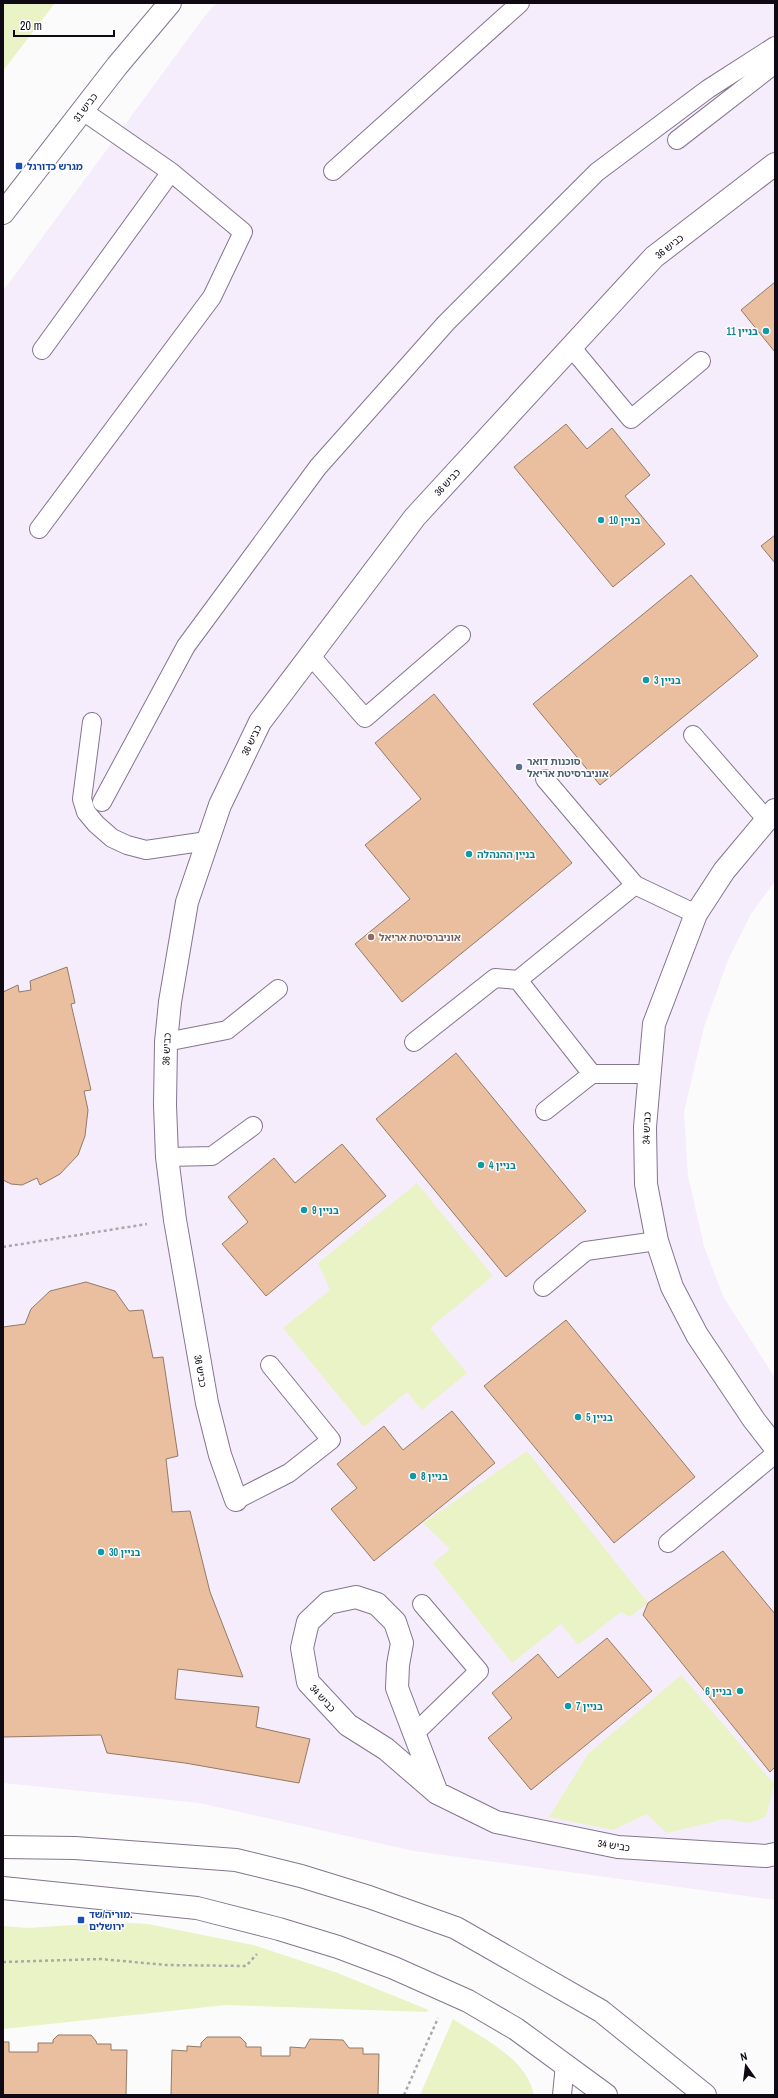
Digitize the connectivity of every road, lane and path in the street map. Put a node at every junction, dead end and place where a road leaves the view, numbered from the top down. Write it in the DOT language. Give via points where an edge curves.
graph roads {
  1 [pos="170,3"];
  2 [pos="520,3"];
  3 [pos="775,46"];
  4 [pos="775,64"];
  5 [pos="83,111"];
  6 [pos="677,140"];
  7 [pos="775,164"];
  8 [pos="333,171"];
  9 [pos="171,172"];
  10 [pos="3,213"];
  11 [pos="571,347"];
  12 [pos="42,350"];
  13 [pos="701,361"];
  14 [pos="39,528"];
  15 [pos="461,635"];
  16 [pos="310,655"];
  17 [pos="92,722"];
  18 [pos="693,735"];
  19 [pos="545,779"];
  20 [pos="102,802"];
  21 [pos="771,815"];
  22 [pos="208,841"];
  23 [pos="635,885"];
  24 [pos="696,914"];
  25 [pos="518,980"];
  26 [pos="278,988"];
  27 [pos="166,1042"];
  28 [pos="414,1042"];
  29 [pos="592,1074"];
  30 [pos="649,1074"];
  31 [pos="545,1111"];
  32 [pos="253,1126"];
  33 [pos="167,1158"];
  34 [pos="175,1220"];
  35 [pos="657,1241"];
  36 [pos="3,1247"];
  37 [pos="543,1287"];
  38 [pos="270,1365"];
  39 [pos="775,1447"];
  40 [pos="775,1454"];
  41 [pos="236,1500"];
  42 [pos="668,1543"];
  43 [pos="422,1604"];
  44 [pos="414,1734"];
  45 [pos="437,1793"];
  46 [pos="3,1847"];
  47 [pos="775,1854"];
  48 [pos="3,1888"];
  49 [pos="262,1948"];
  50 [pos="3,1962"];
  51 [pos="439,2016"];
  52 [pos="565,2064"];
  53 [pos="404,2095"];
  54 [pos="562,2095"];
  55 [pos="606,2095"];
  56 [pos="705,2095"];
  1 -- 5 [label="street, כביש 31"];
  2 -- 8 [label="lane"];
  3 -- 20 [label="lane" via="708,89 597,172 440,328 318,467 186,646"];
  4 -- 6 [label="lane"];
  5 -- 9 [label="lane"];
  5 -- 10 [label="street, כביש 31"];
  7 -- 11 [label="street, כביש 36" via="654,257"];
  9 -- 12 [label="lane"];
  9 -- 14 [label="lane" via="243,232 212,297"];
  11 -- 13 [label="lane" via="631,419"];
  11 -- 16 [label="street, כביש 36" via="415,517"];
  15 -- 16 [label="lane" via="366,718"];
  16 -- 22 [label="street, כביש 36" via="260,722 220,805"];
  17 -- 22 [label="lane" via="82,799 86,812 96,824 112,838 146,850"];
  18 -- 21 [label="lane"];
  19 -- 23 [label="lane"];
  21 -- 24 [label="street, כביש 34" via="724,871"];
  22 -- 27 [label="street, כביש 36" via="187,902"];
  23 -- 24 [label="lane"];
  23 -- 25 [label="lane"];
  24 -- 30 [label="street, כביש 34" via="654,1024"];
  25 -- 28 [label="lane" via="494,978"];
  25 -- 29 [label="lane"];
  26 -- 27 [label="lane" via="227,1030"];
  27 -- 33 [label="street, כביש 36"];
  29 -- 30 [label="lane"];
  29 -- 31 [label="lane"];
  30 -- 35 [label="street, כביש 34" via="645,1127 646,1184"];
  32 -- 33 [label="lane" via="212,1156"];
  33 -- 34 [label="street, כביש 36"];
  34 -- 36 [label="path"];
  34 -- 41 [label="street, כביש 36" via="207,1402 220,1455"];
  35 -- 37 [label="lane" via="586,1251"];
  35 -- 39 [label="street, כביש 34" via="672,1287 697,1335"];
  38 -- 41 [label="lane" via="331,1440 289,1473"];
  40 -- 42 [label="lane"];
  43 -- 44 [label="lane" via="479,1672"];
  44 -- 45 [label="street, כביש 34"];
  44 -- 45 [label="street, כביש 34" via="397,1688 402,1643 395,1622 377,1604 356,1597 328,1603 308,1622 302,1648 308,1682 348,1725 386,1749"];
  45 -- 47 [label="street, כביש 34" via="496,1822 618,1847 758,1856"];
  46 -- 56 [label="street" via="75,1848 236,1860 368,1897 456,1928 601,2011"];
  48 -- 52 [label="street" via="197,1908 330,1945 394,1968 468,2001 516,2029"];
  49 -- 50 [label="path" via="246,1966 166,1965 101,1959"];
  51 -- 53 [label="path"];
  52 -- 54 [label="lane"];
  52 -- 55 [label="street"];
}
